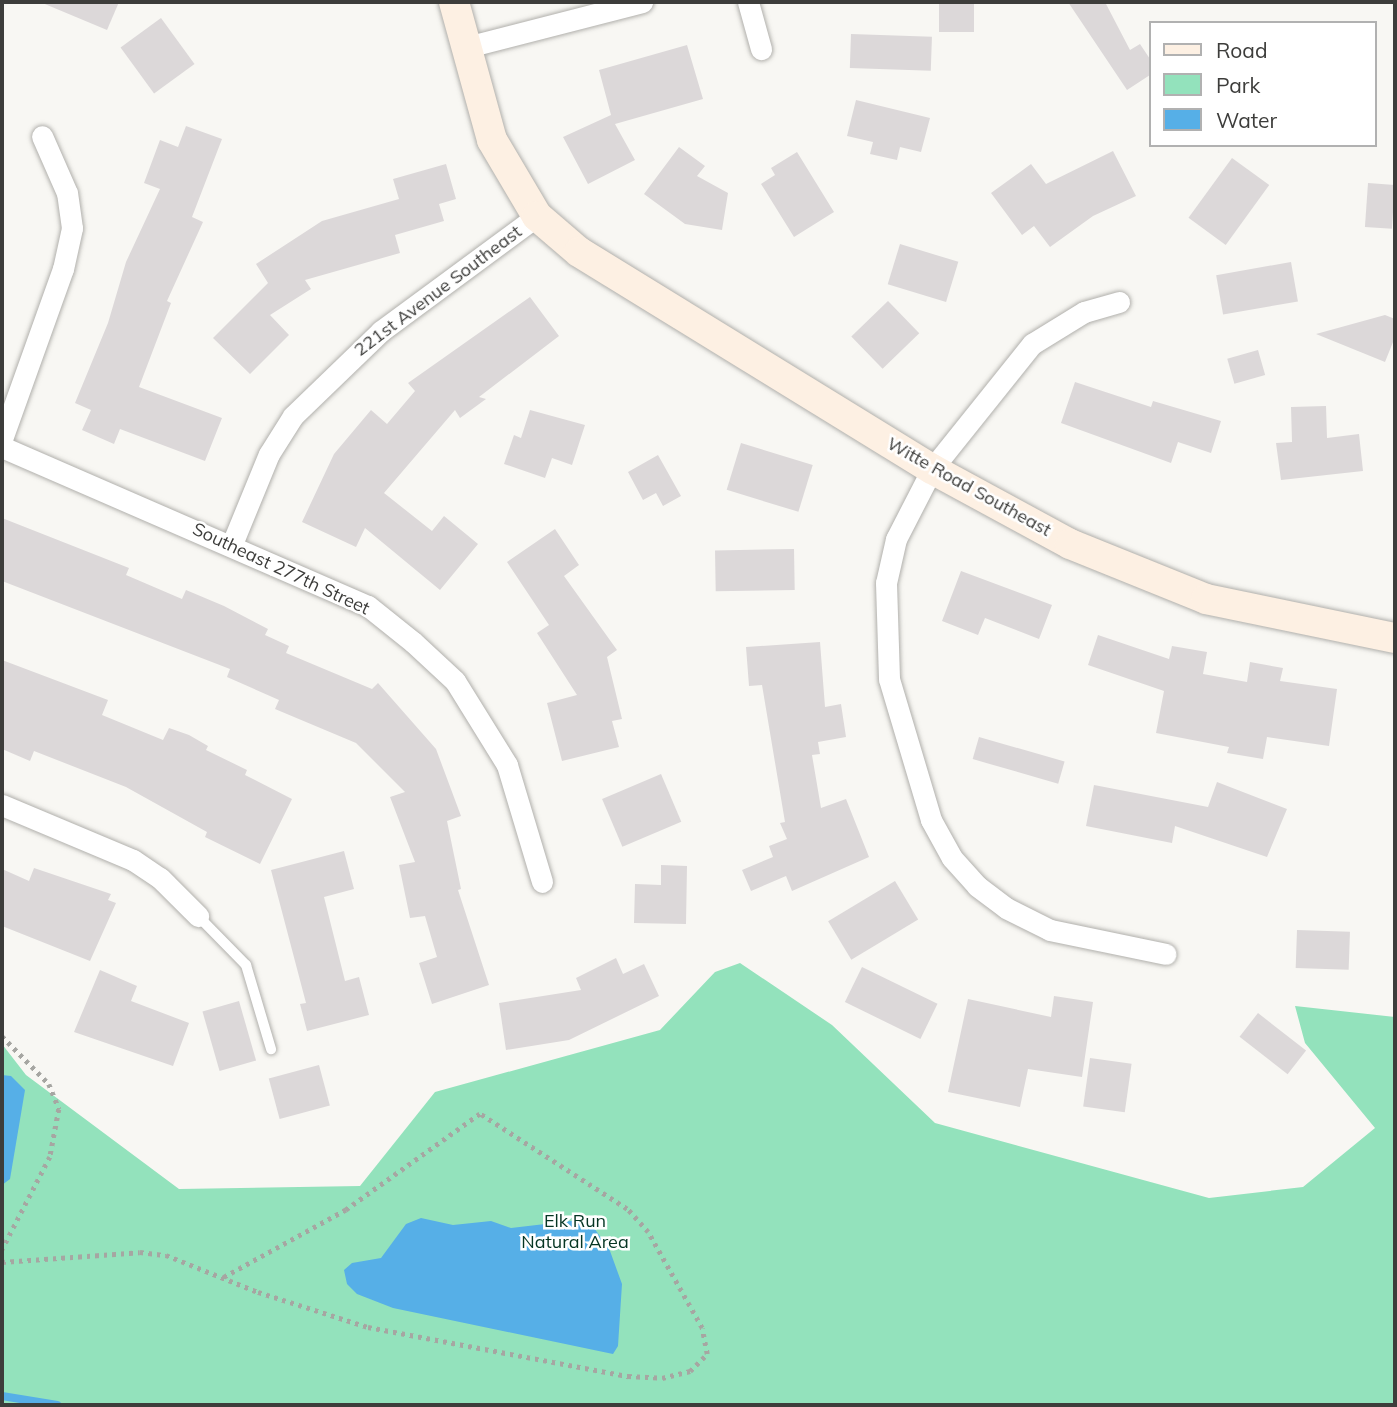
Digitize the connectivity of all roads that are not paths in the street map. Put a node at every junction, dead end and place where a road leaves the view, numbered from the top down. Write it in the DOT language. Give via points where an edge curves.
graph roads {
  1 [pos="454,2"];
  2 [pos="642,2"];
  3 [pos="748,2"];
  4 [pos="463,48"];
  5 [pos="761,49"];
  6 [pos="42,136"];
  7 [pos="537,216"];
  8 [pos="1119,302"];
  9 [pos="2,439"];
  10 [pos="2,447"];
  11 [pos="932,469"];
  12 [pos="232,544"];
  13 [pos="1395,638"];
  14 [pos="2,805"];
  15 [pos="542,882"];
  16 [pos="198,916"];
  17 [pos="1166,954"];
  18 [pos="271,1049"];
  1 -- 4 [label="street, Witte Road Southeast"];
  2 -- 4 [label="street"];
  3 -- 5 [label="street"];
  4 -- 7 [label="street, Witte Road Southeast" via="492,140"];
  6 -- 9 [label="street" via="67,193 72,228 63,270"];
  7 -- 11 [label="street, Witte Road Southeast" via="579,253"];
  7 -- 12 [label="street, 221st Avenue Southeast" via="381,331 293,416 269,454"];
  8 -- 11 [label="street" via="1084,312 1032,344"];
  10 -- 12 [label="street, Southeast 277th Street"];
  11 -- 13 [label="street, Witte Road Southeast" via="1070,544 1134,573 1206,598"];
  11 -- 17 [label="street" via="896,539 886,583 889,679 931,820 951,858 977,887 1006,908 1050,930"];
  12 -- 15 [label="street, Southeast 277th Street" via="368,606 454,681 507,765"];
  14 -- 16 [label="street" via="133,860 160,878"];
  16 -- 18 [label="lane" via="246,965"];
}
